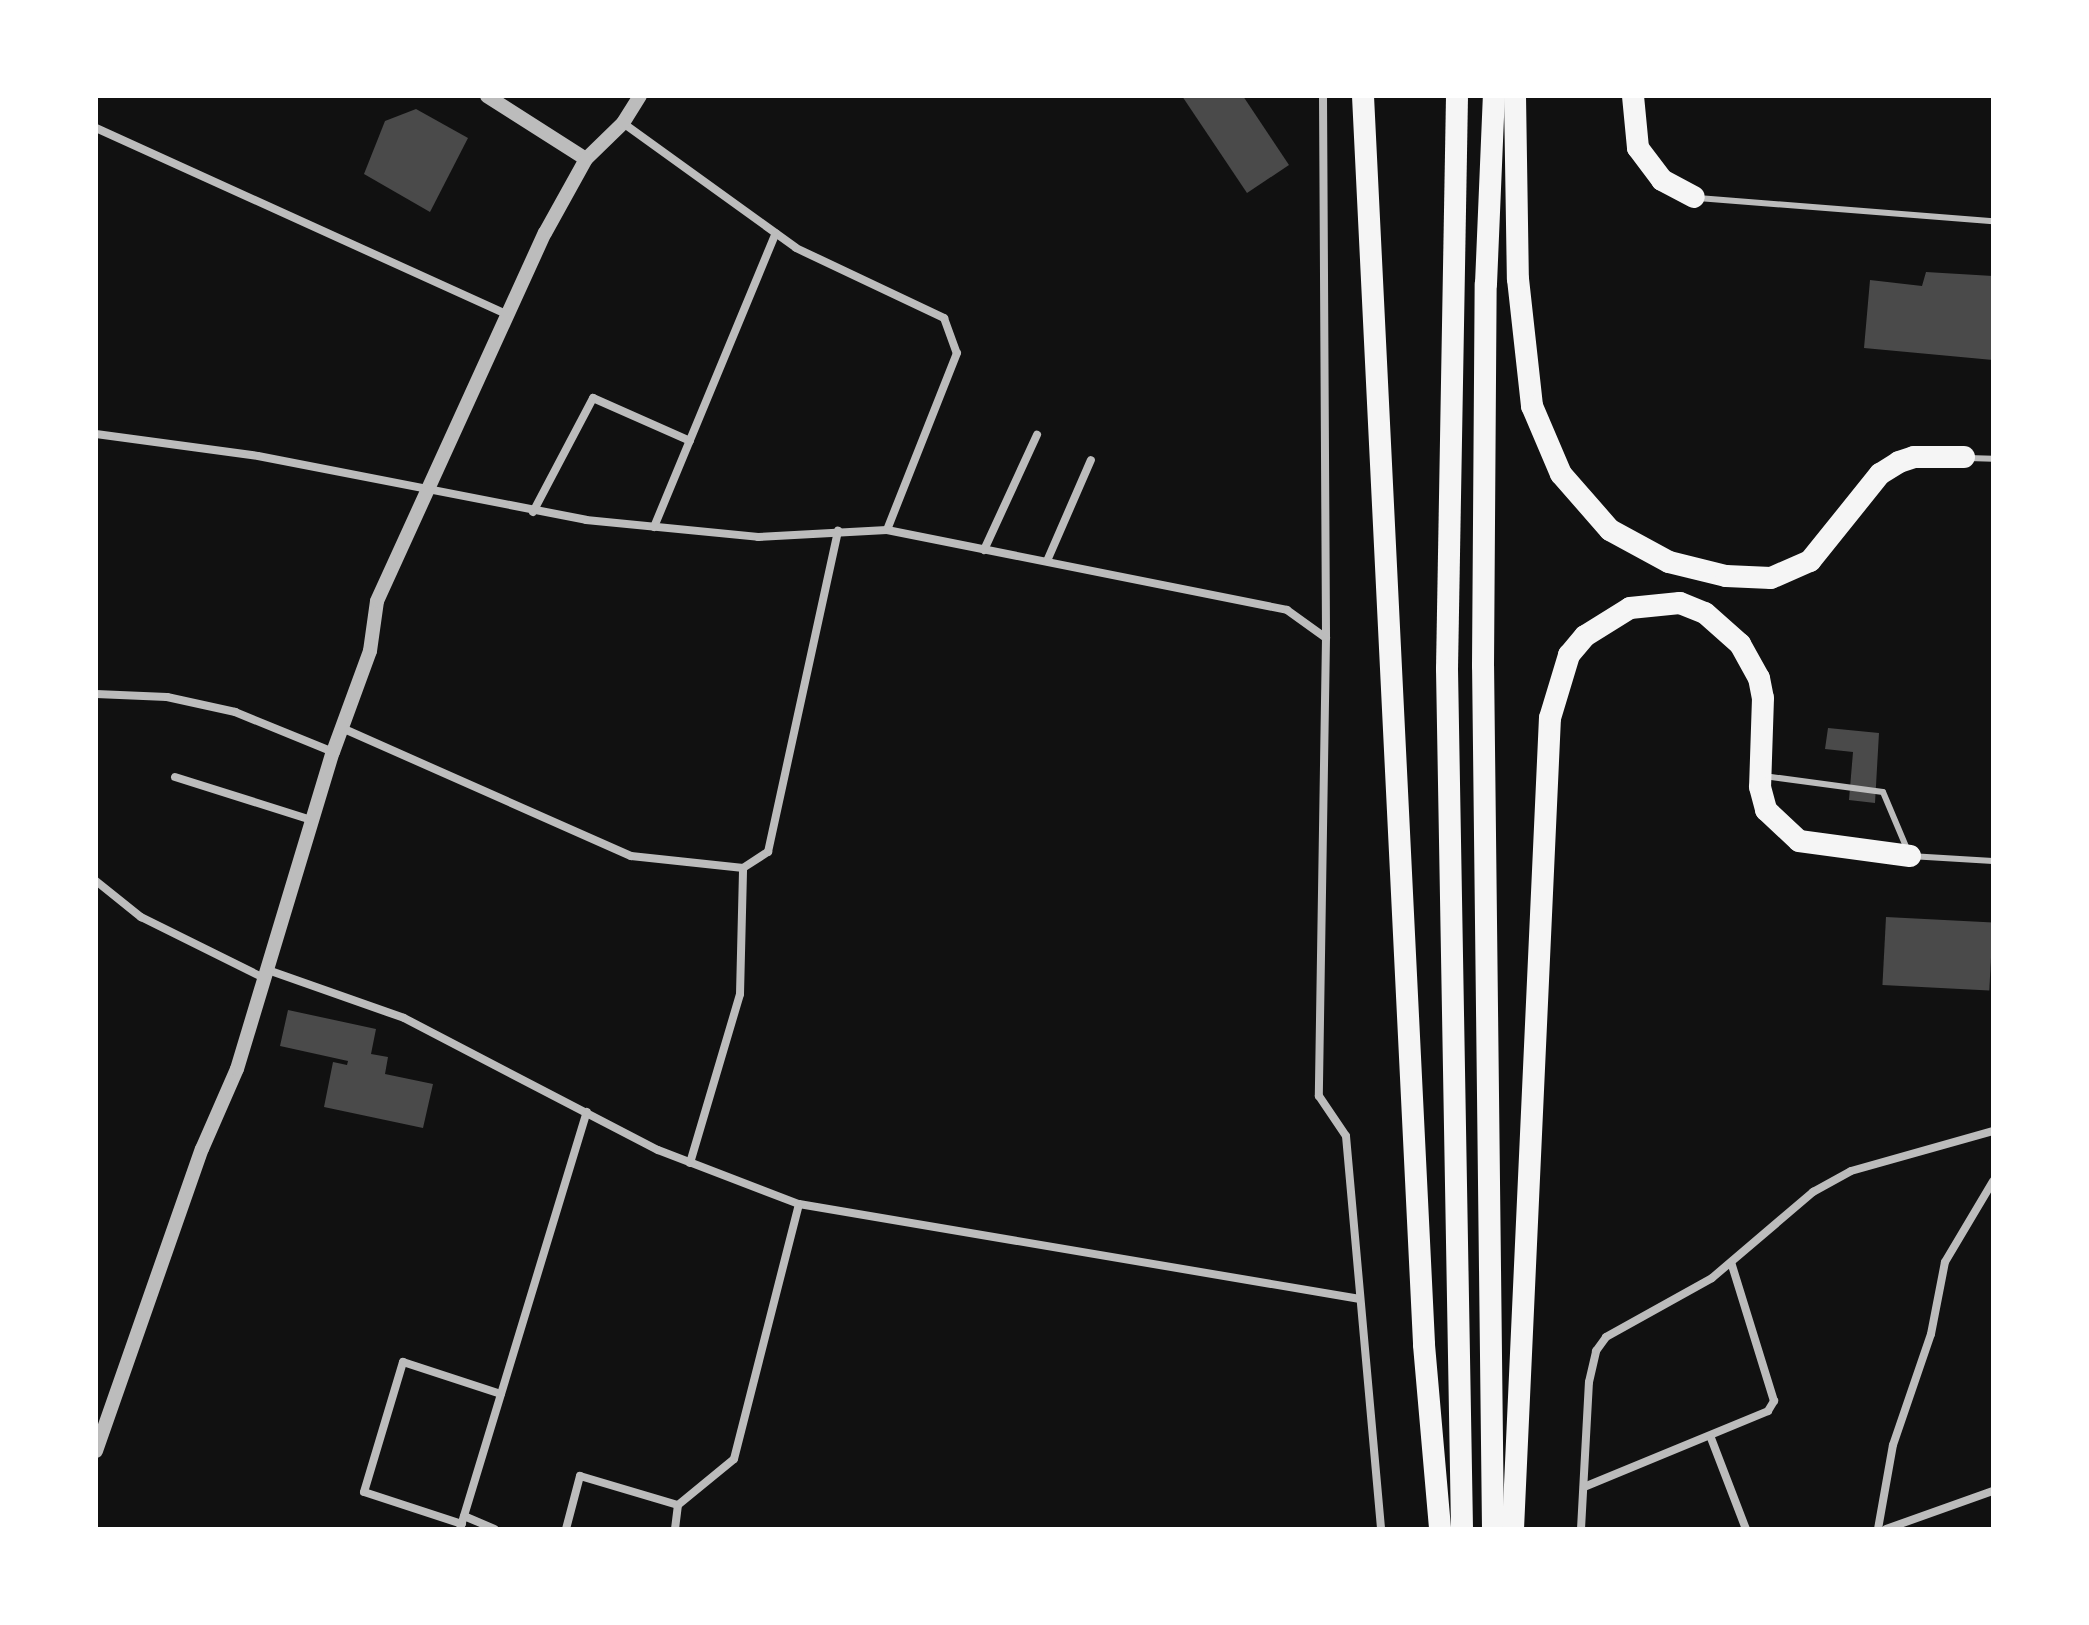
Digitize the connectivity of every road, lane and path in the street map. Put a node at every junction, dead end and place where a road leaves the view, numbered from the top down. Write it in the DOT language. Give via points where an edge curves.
graph roads {
  1 [pos="487,96"];
  2 [pos="640,96"];
  3 [pos="1323,96"];
  4 [pos="1363,96"];
  5 [pos="1457,96"];
  6 [pos="1494,96"];
  7 [pos="1515,96"];
  8 [pos="1633,96"];
  9 [pos="623,123"];
  10 [pos="96,128"];
  11 [pos="586,159"];
  12 [pos="1694,197"];
  13 [pos="1993,221"];
  14 [pos="776,233"];
  15 [pos="506,314"];
  16 [pos="96,434"];
  17 [pos="1037,435"];
  18 [pos="690,441"];
  19 [pos="1964,457"];
  20 [pos="1993,459"];
  21 [pos="1091,460"];
  22 [pos="429,488"];
  23 [pos="533,512"];
  24 [pos="654,527"];
  25 [pos="887,530"];
  26 [pos="838,531"];
  27 [pos="984,550"];
  28 [pos="1047,561"];
  29 [pos="1326,638"];
  30 [pos="96,694"];
  31 [pos="342,728"];
  32 [pos="333,752"];
  33 [pos="1760,776"];
  34 [pos="175,777"];
  35 [pos="311,820"];
  36 [pos="1910,856"];
  37 [pos="1993,861"];
  38 [pos="743,868"];
  39 [pos="96,881"];
  40 [pos="263,973"];
  41 [pos="587,1112"];
  42 [pos="1993,1131"];
  43 [pos="690,1163"];
  44 [pos="1993,1181"];
  45 [pos="799,1204"];
  46 [pos="1731,1262"];
  47 [pos="1360,1299"];
  48 [pos="501,1394"];
  49 [pos="1711,1438"];
  50 [pos="96,1451"];
  51 [pos="1584,1487"];
  52 [pos="1993,1491"];
  53 [pos="678,1505"];
  54 [pos="462,1523"];
  55 [pos="494,1529"];
  56 [pos="566,1529"];
  57 [pos="675,1529"];
  58 [pos="1381,1529"];
  59 [pos="1440,1529"];
  60 [pos="1462,1529"];
  61 [pos="1493,1529"];
  62 [pos="1513,1529"];
  63 [pos="1581,1529"];
  64 [pos="1746,1529"];
  65 [pos="1878,1529"];
  66 [pos="1886,1529"];
  1 -- 11 [label="street"];
  2 -- 9 [label="street"];
  3 -- 29 [label="street"];
  4 -- 59 [label="highway" via="1424,1345"];
  5 -- 60 [label="highway" via="1447,669"];
  6 -- 61 [label="highway" via="1486,284 1483,650"];
  7 -- 19 [label="highway" via="1518,279 1532,406 1561,474 1610,530 1669,562 1726,576 1771,578 1810,561 1880,474 1899,462"];
  8 -- 12 [label="highway" via="1638,148 1662,180"];
  9 -- 11 [label="street"];
  9 -- 14 [label="street"];
  10 -- 15 [label="street"];
  11 -- 15 [label="street"];
  12 -- 13 [label="lane"];
  14 -- 18 [label="street"];
  14 -- 25 [label="street" via="796,248 944,318 957,353"];
  15 -- 22 [label="street"];
  16 -- 22 [label="street" via="258,456"];
  17 -- 27 [label="street"];
  18 -- 23 [label="street" via="593,398"];
  18 -- 24 [label="street"];
  19 -- 20 [label="lane"];
  21 -- 28 [label="street"];
  22 -- 23 [label="street"];
  22 -- 31 [label="street" via="377,601 370,651"];
  23 -- 24 [label="street"];
  24 -- 26 [label="street" via="758,537"];
  25 -- 26 [label="street"];
  25 -- 27 [label="street"];
  26 -- 38 [label="street" via="768,852"];
  27 -- 28 [label="street"];
  28 -- 29 [label="street" via="1287,610"];
  29 -- 47 [label="street" via="1319,1096 1346,1136"];
  30 -- 32 [label="street" via="167,697 235,712"];
  31 -- 32 [label="street"];
  31 -- 38 [label="street" via="631,856"];
  32 -- 35 [label="street"];
  33 -- 36 [label="highway" via="1766,810 1799,841"];
  33 -- 36 [label="lane" via="1883,792"];
  33 -- 62 [label="highway" via="1759,678 1740,644 1705,613 1680,603 1630,608 1585,636 1569,655 1550,718"];
  34 -- 35 [label="street"];
  35 -- 40 [label="street"];
  36 -- 37 [label="lane"];
  38 -- 43 [label="street" via="740,994"];
  39 -- 40 [label="street" via="141,917"];
  40 -- 41 [label="street" via="404,1018"];
  40 -- 50 [label="street" via="237,1069 202,1149"];
  41 -- 43 [label="street"];
  41 -- 48 [label="street"];
  42 -- 46 [label="street" via="1851,1171 1813,1192"];
  43 -- 45 [label="street"];
  44 -- 65 [label="street" via="1945,1262 1931,1334 1893,1445"];
  45 -- 47 [label="street"];
  45 -- 53 [label="street" via="734,1459"];
  46 -- 49 [label="street" via="1774,1401 1751,1422"];
  46 -- 51 [label="street" via="1606,1337 1596,1351"];
  47 -- 58 [label="street"];
  48 -- 54 [label="street"];
  48 -- 54 [label="street" via="403,1362 364,1492"];
  49 -- 51 [label="street"];
  49 -- 64 [label="street"];
  51 -- 63 [label="street"];
  52 -- 66 [label="street"];
  53 -- 56 [label="street" via="580,1476"];
  53 -- 57 [label="street"];
  54 -- 55 [label="street"];
}
